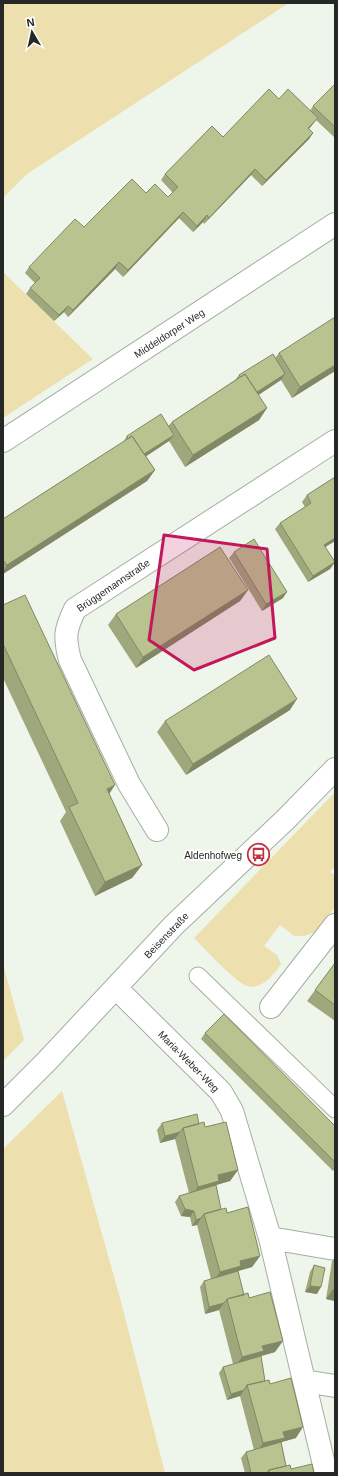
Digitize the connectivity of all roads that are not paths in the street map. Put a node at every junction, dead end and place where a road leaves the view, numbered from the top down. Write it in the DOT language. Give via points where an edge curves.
graph roads {
  1 [pos="335,224"];
  2 [pos="3,441"];
  3 [pos="335,441"];
  4 [pos="335,769"];
  5 [pos="157,830"];
  6 [pos="335,925"];
  7 [pos="198,976"];
  8 [pos="116,988"];
  9 [pos="271,1007"];
  10 [pos="254,1030"];
  11 [pos="3,1105"];
  12 [pos="335,1109"];
  13 [pos="270,1238"];
  14 [pos="335,1249"];
  15 [pos="304,1381"];
  16 [pos="335,1386"];
  17 [pos="326,1473"];
  1 -- 2 [label="street, Middeldorper Weg"];
  3 -- 5 [label="street, Brüggemannstraße" via="75,609 67,625 66,644 70,660 129,784"];
  4 -- 8 [label="street, Beisenstraße" via="174,925"];
  6 -- 9 [label="street"];
  7 -- 10 [label="lane"];
  8 -- 11 [label="street, Beisenstraße"];
  8 -- 13 [label="street, Maria-Weber-Weg" via="221,1092 232,1112"];
  9 -- 10 [label="lane"];
  10 -- 12 [label="lane"];
  13 -- 14 [label="street"];
  13 -- 15 [label="street, Maria-Weber-Weg"];
  15 -- 16 [label="street"];
  15 -- 17 [label="street, Maria-Weber-Weg"];
}
